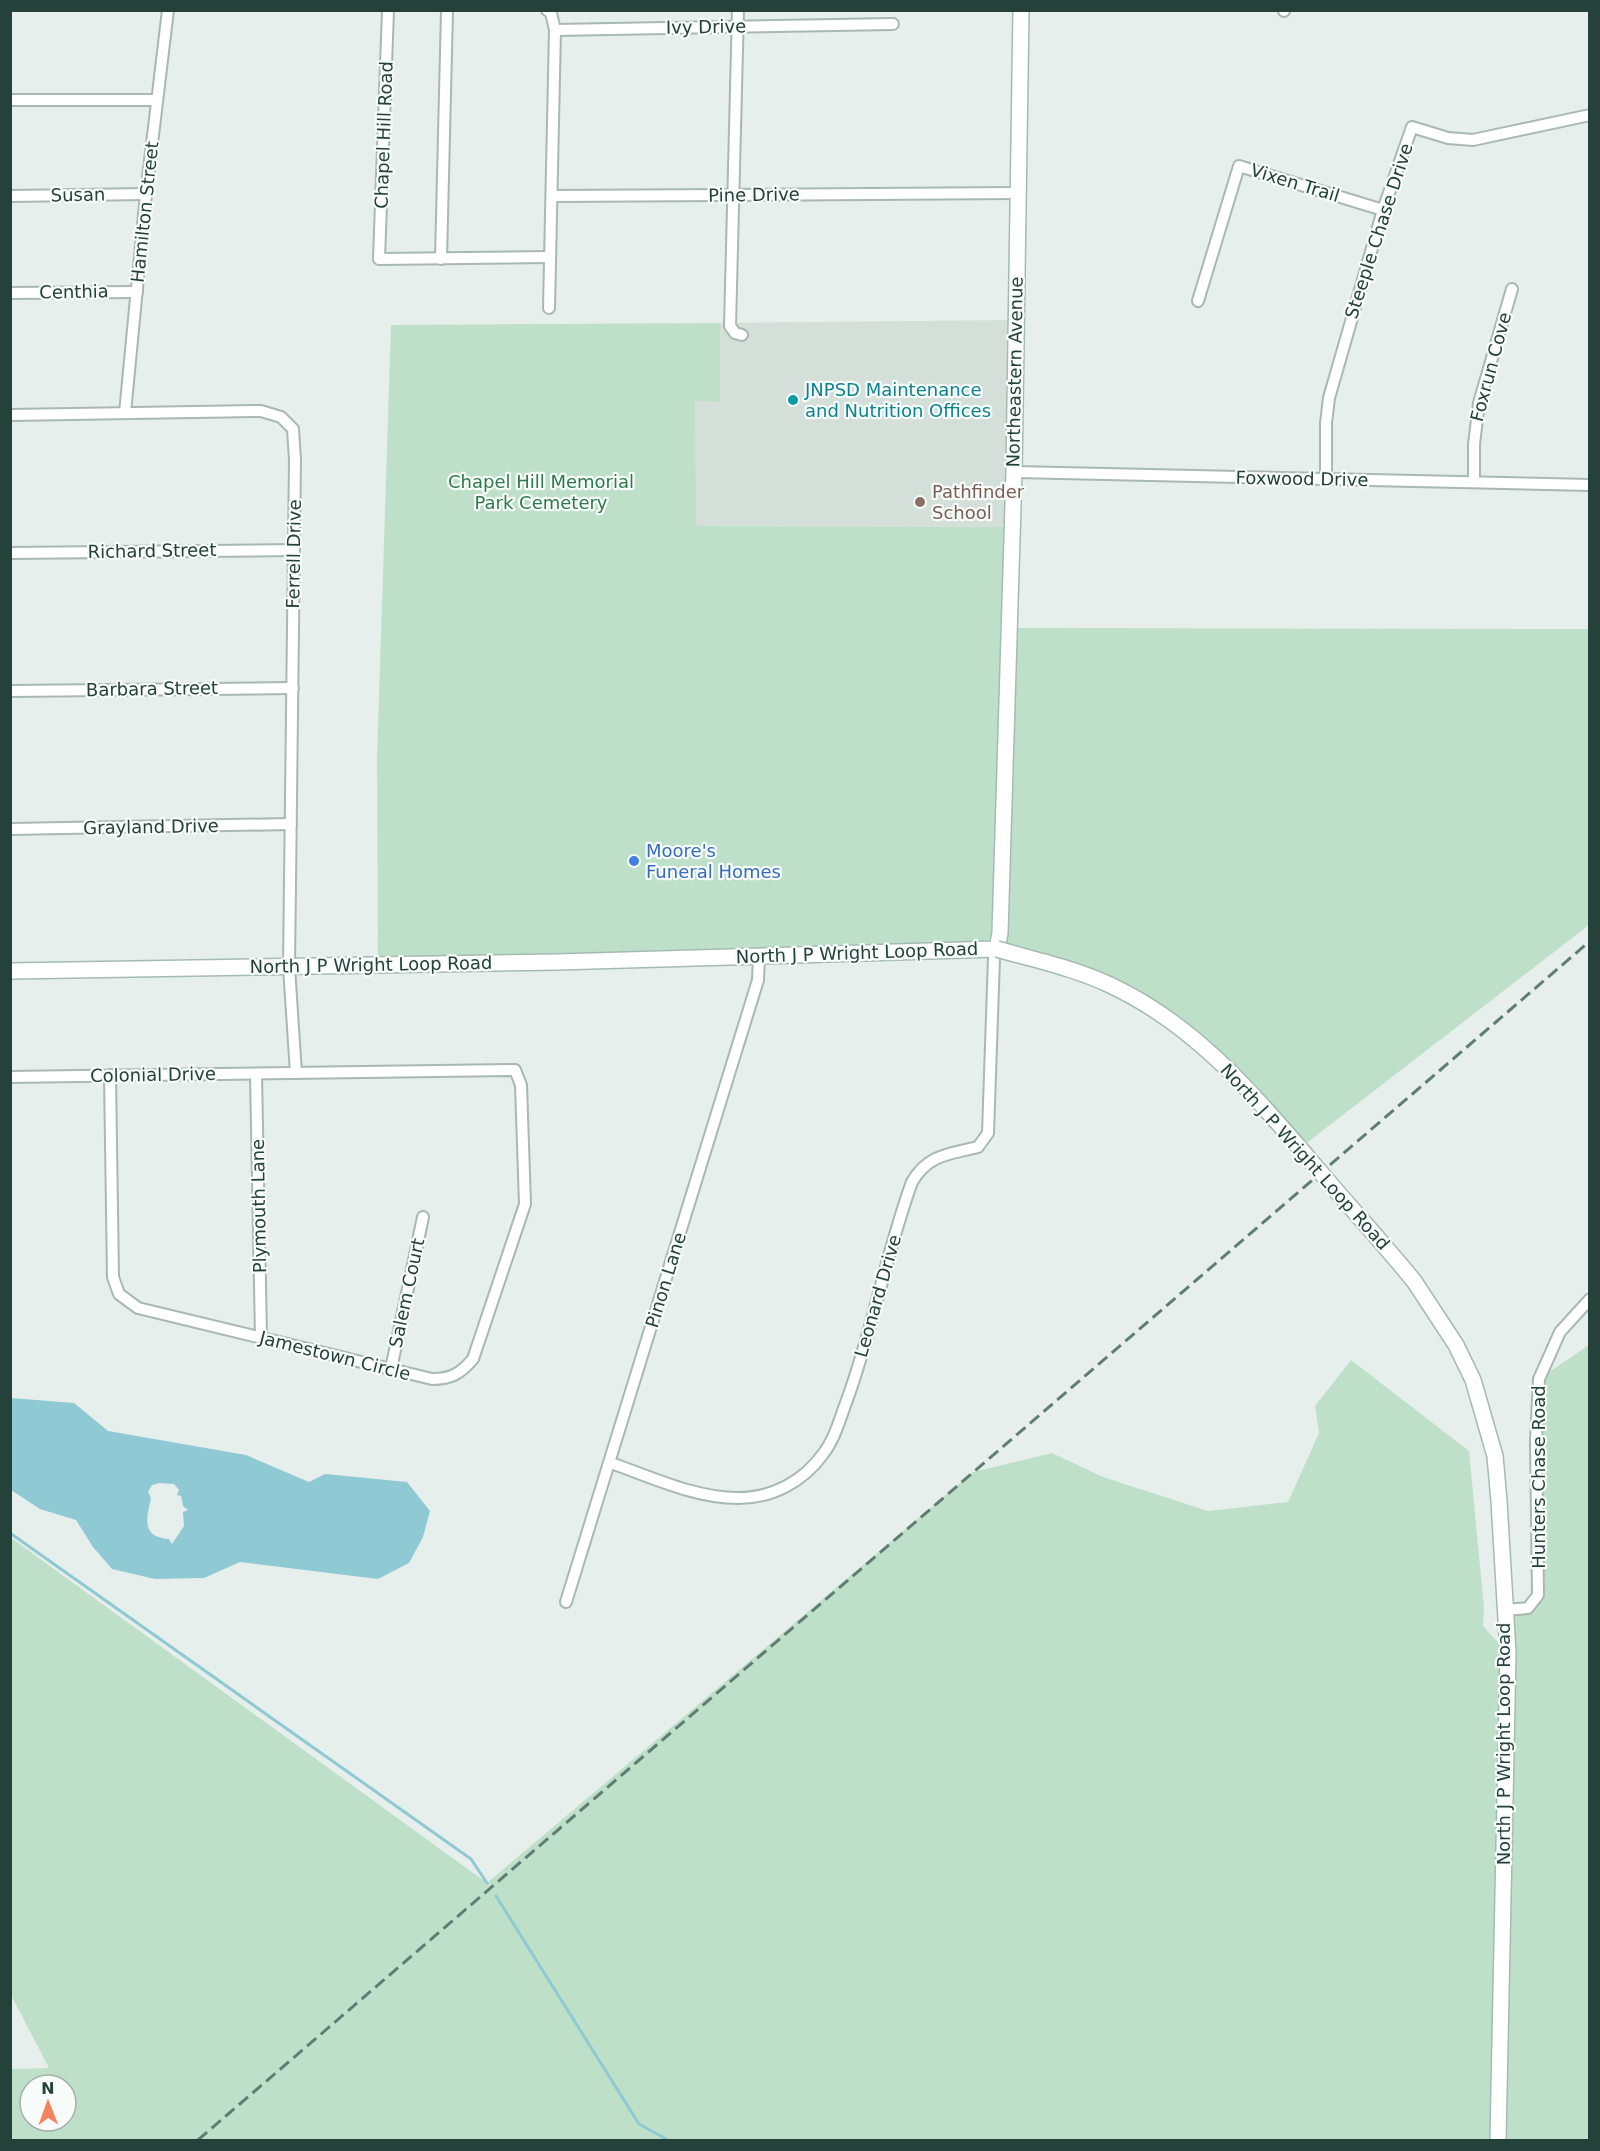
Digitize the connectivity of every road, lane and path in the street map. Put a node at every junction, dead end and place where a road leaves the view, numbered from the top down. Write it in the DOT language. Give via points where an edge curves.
graph roads {
  1 [pos="168,10"];
  2 [pos="388,10"];
  3 [pos="447,10"];
  4 [pos="546,10"];
  5 [pos="738,10"];
  6 [pos="1021,10"];
  7 [pos="893,24"];
  8 [pos="738,27"];
  9 [pos="555,30"];
  10 [pos="10,100"];
  11 [pos="156,100"];
  12 [pos="1590,115"];
  13 [pos="1017,193"];
  14 [pos="146,194"];
  15 [pos="735,195"];
  16 [pos="10,196"];
  17 [pos="552,196"];
  18 [pos="1383,210"];
  19 [pos="550,257"];
  20 [pos="441,259"];
  21 [pos="1512,289"];
  22 [pos="137,292"];
  23 [pos="10,293"];
  24 [pos="1198,302"];
  25 [pos="549,308"];
  26 [pos="742,335"];
  27 [pos="125,413"];
  28 [pos="10,415"];
  29 [pos="1014,472"];
  30 [pos="1326,479"];
  31 [pos="1474,482"];
  32 [pos="1590,485"];
  33 [pos="294,550"];
  34 [pos="10,553"];
  35 [pos="293,688"];
  36 [pos="10,691"];
  37 [pos="291,824"];
  38 [pos="10,829"];
  39 [pos="997,950"];
  40 [pos="759,956"];
  41 [pos="289,967"];
  42 [pos="10,971"];
  43 [pos="515,1070"];
  44 [pos="296,1073"];
  45 [pos="256,1074"];
  46 [pos="110,1075"];
  47 [pos="10,1077"];
  48 [pos="423,1217"];
  49 [pos="1590,1299"];
  50 [pos="261,1337"];
  51 [pos="391,1369"];
  52 [pos="611,1464"];
  53 [pos="567,1602"];
  54 [pos="1504,1610"];
  55 [pos="1498,2140"];
  1 -- 11 [label="street, Hamilton Street"];
  2 -- 20 [label="street, Chapel Hill Road" via="379,259"];
  3 -- 20 [label="street"];
  4 -- 9 [label="street" via="551,13"];
  5 -- 8 [label="street"];
  6 -- 13 [label="main road, Northeastern Avenue"];
  7 -- 8 [label="street, Ivy Drive"];
  8 -- 9 [label="street, Ivy Drive"];
  8 -- 15 [label="street"];
  9 -- 17 [label="street"];
  10 -- 11 [label="street"];
  11 -- 14 [label="street, Hamilton Street"];
  12 -- 18 [label="street, Steeple Chase Drive" via="1473,140 1448,138 1412,127"];
  13 -- 15 [label="street, Pine Drive"];
  13 -- 29 [label="main road, Northeastern Avenue"];
  14 -- 16 [label="street, Susan"];
  14 -- 22 [label="street, Hamilton Street"];
  15 -- 17 [label="street, Pine Drive"];
  15 -- 26 [label="street" via="730,326"];
  17 -- 19 [label="street"];
  18 -- 24 [label="street, Vixen Trail" via="1239,166"];
  18 -- 30 [label="street, Steeple Chase Drive" via="1329,398"];
  19 -- 20 [label="street"];
  19 -- 25 [label="street"];
  21 -- 31 [label="street, Foxrun Cove" via="1479,403"];
  22 -- 23 [label="street, Centhia"];
  22 -- 27 [label="street, Hamilton Street"];
  27 -- 28 [label="street, Ferrell Drive"];
  27 -- 33 [label="street, Ferrell Drive" via="261,411 286,421 293,429 296,444"];
  29 -- 30 [label="street, Foxwood Drive"];
  29 -- 39 [label="main road, Northeastern Avenue" via="1007,760"];
  30 -- 31 [label="street, Foxwood Drive"];
  31 -- 32 [label="street, Foxwood Drive"];
  33 -- 34 [label="street, Richard Street"];
  33 -- 35 [label="street, Ferrell Drive"];
  35 -- 36 [label="street, Barbara Street"];
  35 -- 37 [label="street, Ferrell Drive"];
  37 -- 38 [label="street, Grayland Drive"];
  37 -- 41 [label="street, Ferrell Drive"];
  39 -- 40 [label="main road, North J P Wright Loop Road"];
  39 -- 52 [label="street, Leonard Drive" via="988,1133 978,1147 934,1158 912,1182 853,1383 824,1453 813,1467 784,1488 739,1498 704,1494"];
  39 -- 54 [label="main road, North J P Wright Loop Road, bridge" via="1078,971 1110,984 1183,1029 1237,1077 1414,1281 1456,1345 1484,1415 1496,1467"];
  40 -- 41 [label="main road, North J P Wright Loop Road"];
  40 -- 52 [label="street, Pinon Lane" via="758,980"];
  41 -- 42 [label="main road, North J P Wright Loop Road"];
  41 -- 44 [label="street"];
  43 -- 44 [label="street, Colonial Drive"];
  43 -- 51 [label="street, Jamestown Circle" via="521,1084 525,1204 473,1359 463,1371 448,1379"];
  44 -- 45 [label="street, Colonial Drive"];
  45 -- 46 [label="street, Colonial Drive"];
  45 -- 50 [label="street, Plymouth Lane"];
  46 -- 47 [label="street, Colonial Drive"];
  46 -- 50 [label="street, Jamestown Circle" via="113,1277 119,1294 138,1308"];
  48 -- 51 [label="street, Salem Court"];
  49 -- 54 [label="street, Hunters Chase Road" via="1560,1332 1539,1380 1538,1595 1528,1608"];
  50 -- 51 [label="street, Jamestown Circle"];
  52 -- 53 [label="street, Pinon Lane"];
  54 -- 55 [label="main road, North J P Wright Loop Road" via="1508,1653"];
}
